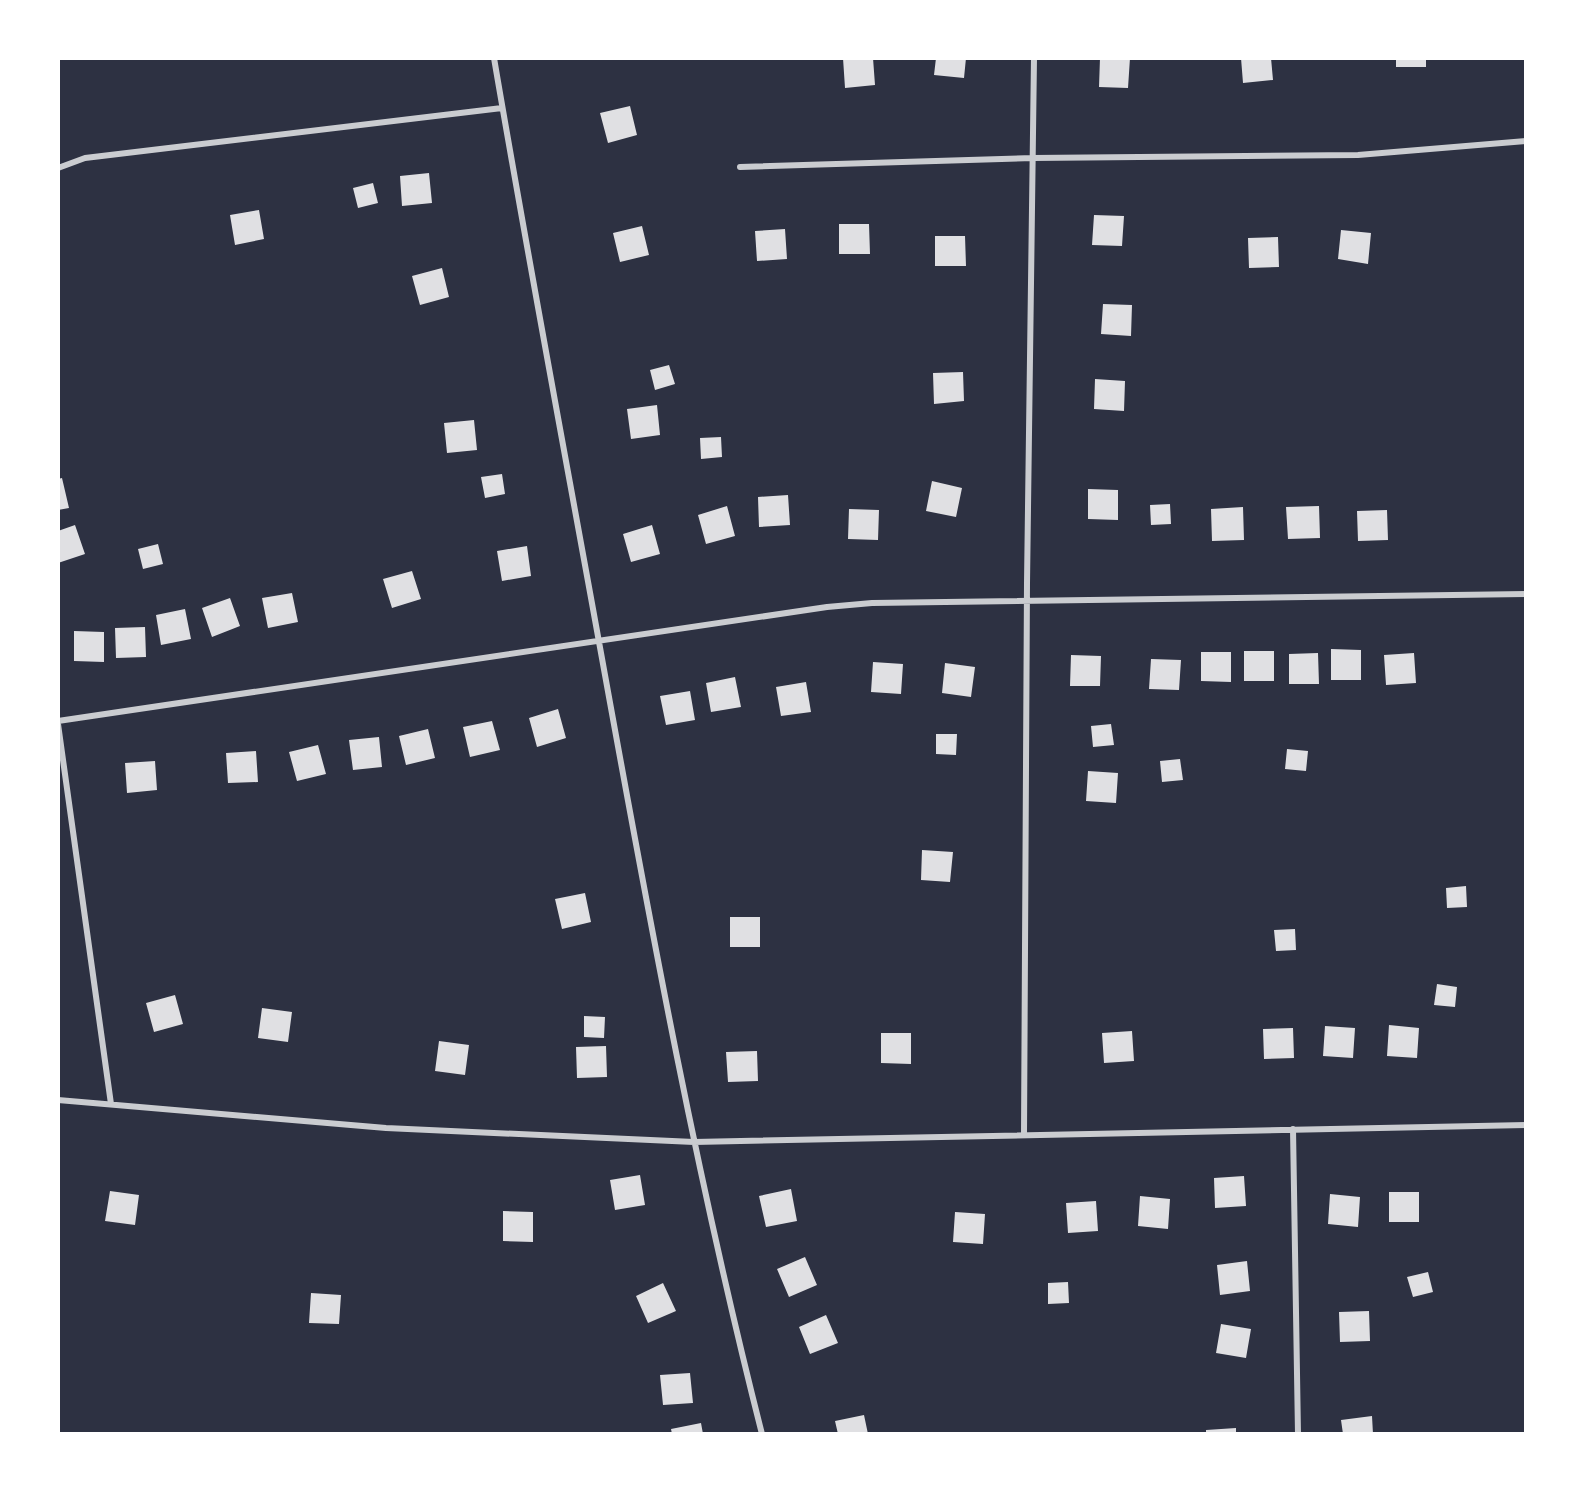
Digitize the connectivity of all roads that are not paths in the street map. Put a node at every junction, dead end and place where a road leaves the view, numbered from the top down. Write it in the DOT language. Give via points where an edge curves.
graph roads {
  1 [pos="494,58"];
  2 [pos="1034,58"];
  3 [pos="502,108"];
  4 [pos="1526,141"];
  5 [pos="1033,158"];
  6 [pos="740,167"];
  7 [pos="58,168"];
  8 [pos="1526,594"];
  9 [pos="1027,601"];
  10 [pos="599,641"];
  11 [pos="58,723"];
  12 [pos="58,1100"];
  13 [pos="111,1104"];
  14 [pos="1526,1125"];
  15 [pos="1293,1129"];
  16 [pos="1024,1134"];
  17 [pos="694,1142"];
  18 [pos="762,1434"];
  19 [pos="1298,1434"];
  1 -- 3 [label="street"];
  2 -- 5 [label="street"];
  3 -- 7 [label="street" via="86,158"];
  3 -- 10 [label="street"];
  4 -- 5 [label="street" via="1358,155"];
  5 -- 6 [label="street"];
  5 -- 9 [label="street"];
  8 -- 9 [label="street"];
  9 -- 10 [label="street" via="827,607"];
  9 -- 16 [label="street"];
  10 -- 11 [label="street"];
  10 -- 17 [label="street"];
  11 -- 13 [label="street"];
  12 -- 13 [label="street"];
  13 -- 17 [label="street" via="386,1128"];
  14 -- 15 [label="street"];
  15 -- 16 [label="street"];
  15 -- 19 [label="street"];
  16 -- 17 [label="street"];
  17 -- 18 [label="street"];
}
